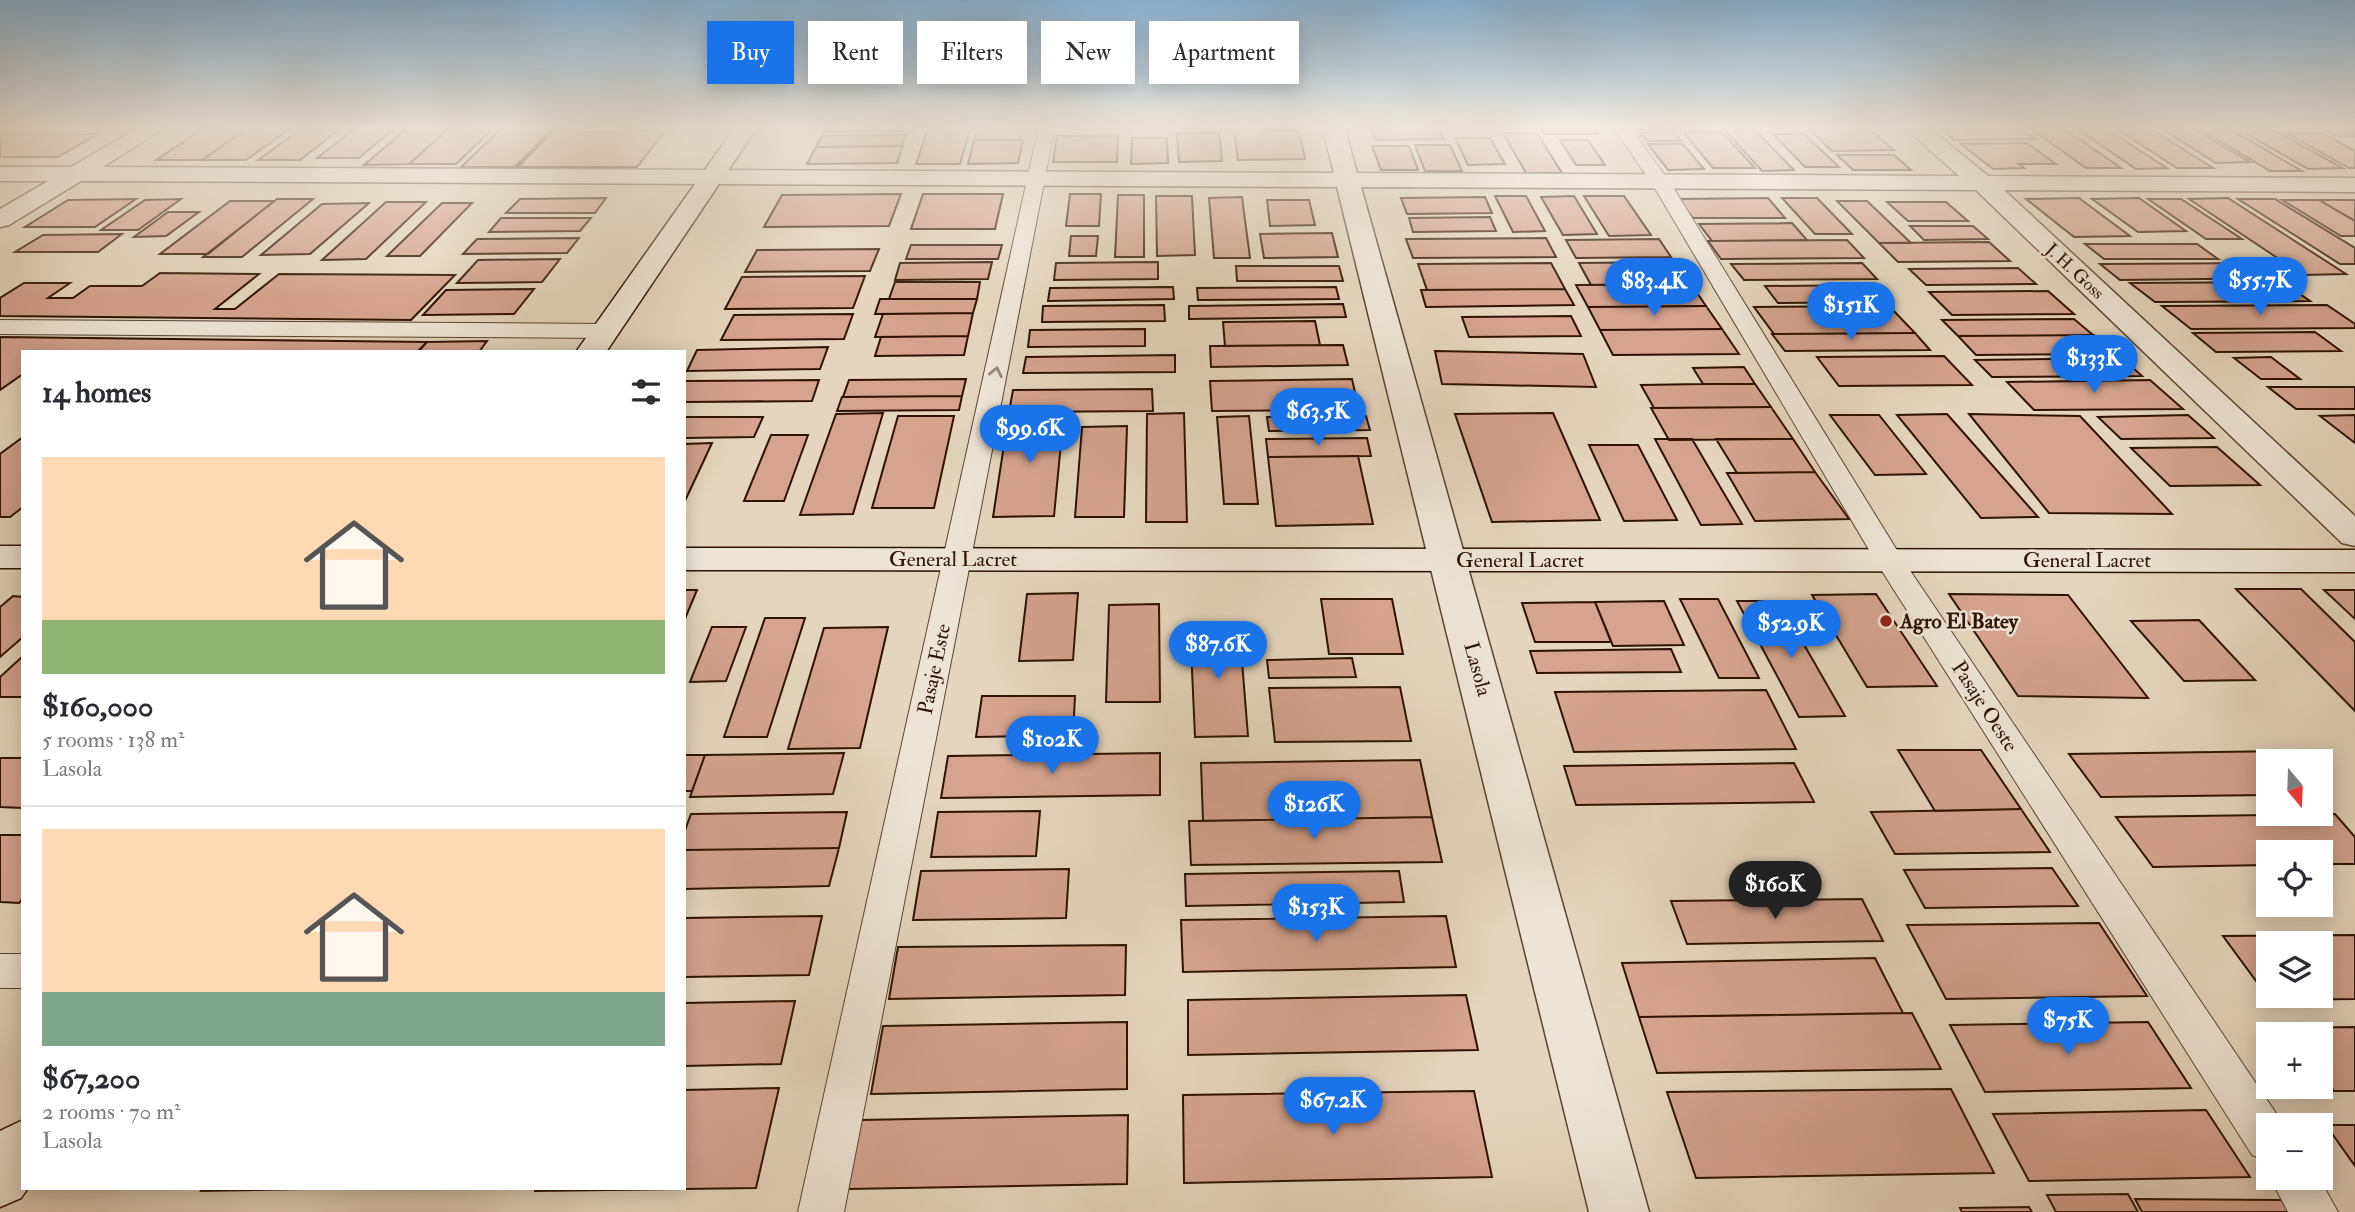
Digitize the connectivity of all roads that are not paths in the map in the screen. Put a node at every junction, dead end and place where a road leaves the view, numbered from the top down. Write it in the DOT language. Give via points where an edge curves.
graph roads {
  1 [pos="62,183"];
  2 [pos="706,183"];
  3 [pos="1036,183"];
  4 [pos="1348,183"];
  5 [pos="1549,183"];
  6 [pos="1980,183"];
  7 [pos="1662,184"];
  8 [pos="1984,186"];
  9 [pos="2355,186"];
  10 [pos="0,220"];
  11 [pos="0,327"];
  12 [pos="598,341"];
  13 [pos="2355,535"];
  14 [pos="0,557"];
  15 [pos="21,557"];
  16 [pos="686,559"];
  17 [pos="957,559"];
  18 [pos="1449,560"];
  19 [pos="1889,560"];
  20 [pos="2355,561"];
  21 [pos="0,971"];
  22 [pos="21,971"];
  23 [pos="2256,1122"];
  24 [pos="21,1150"];
  25 [pos="0,1178"];
  26 [pos="2301,1190"];
  27 [pos="821,1212"];
  28 [pos="1619,1212"];
  29 [pos="2315,1212"];
  1 -- 10 [label="street"];
  2 -- 12 [label="street"];
  17 -- 3 [label="lane, Pasaje Este, one-way"];
  4 -- 18 [label="street, Lasola"];
  5 -- 7 [label="street"];
  6 -- 8 [label="street, J. H. Goss"];
  7 -- 8 [label="street"];
  7 -- 19 [label="lane, Pasaje Oeste"];
  8 -- 9 [label="street"];
  8 -- 13 [label="street, J. H. Goss"];
  11 -- 12 [label="lane"];
  14 -- 15 [label="street"];
  16 -- 17 [label="street, General Lacret"];
  17 -- 18 [label="street, General Lacret"];
  17 -- 27 [label="lane, Pasaje Este"];
  18 -- 19 [label="street, General Lacret"];
  18 -- 28 [label="street, Lasola"];
  19 -- 20 [label="street, General Lacret"];
  19 -- 23 [label="lane, Pasaje Oeste"];
  21 -- 22 [label="lane"];
  24 -- 25 [label="street"];
  26 -- 29 [label="lane"];
}
